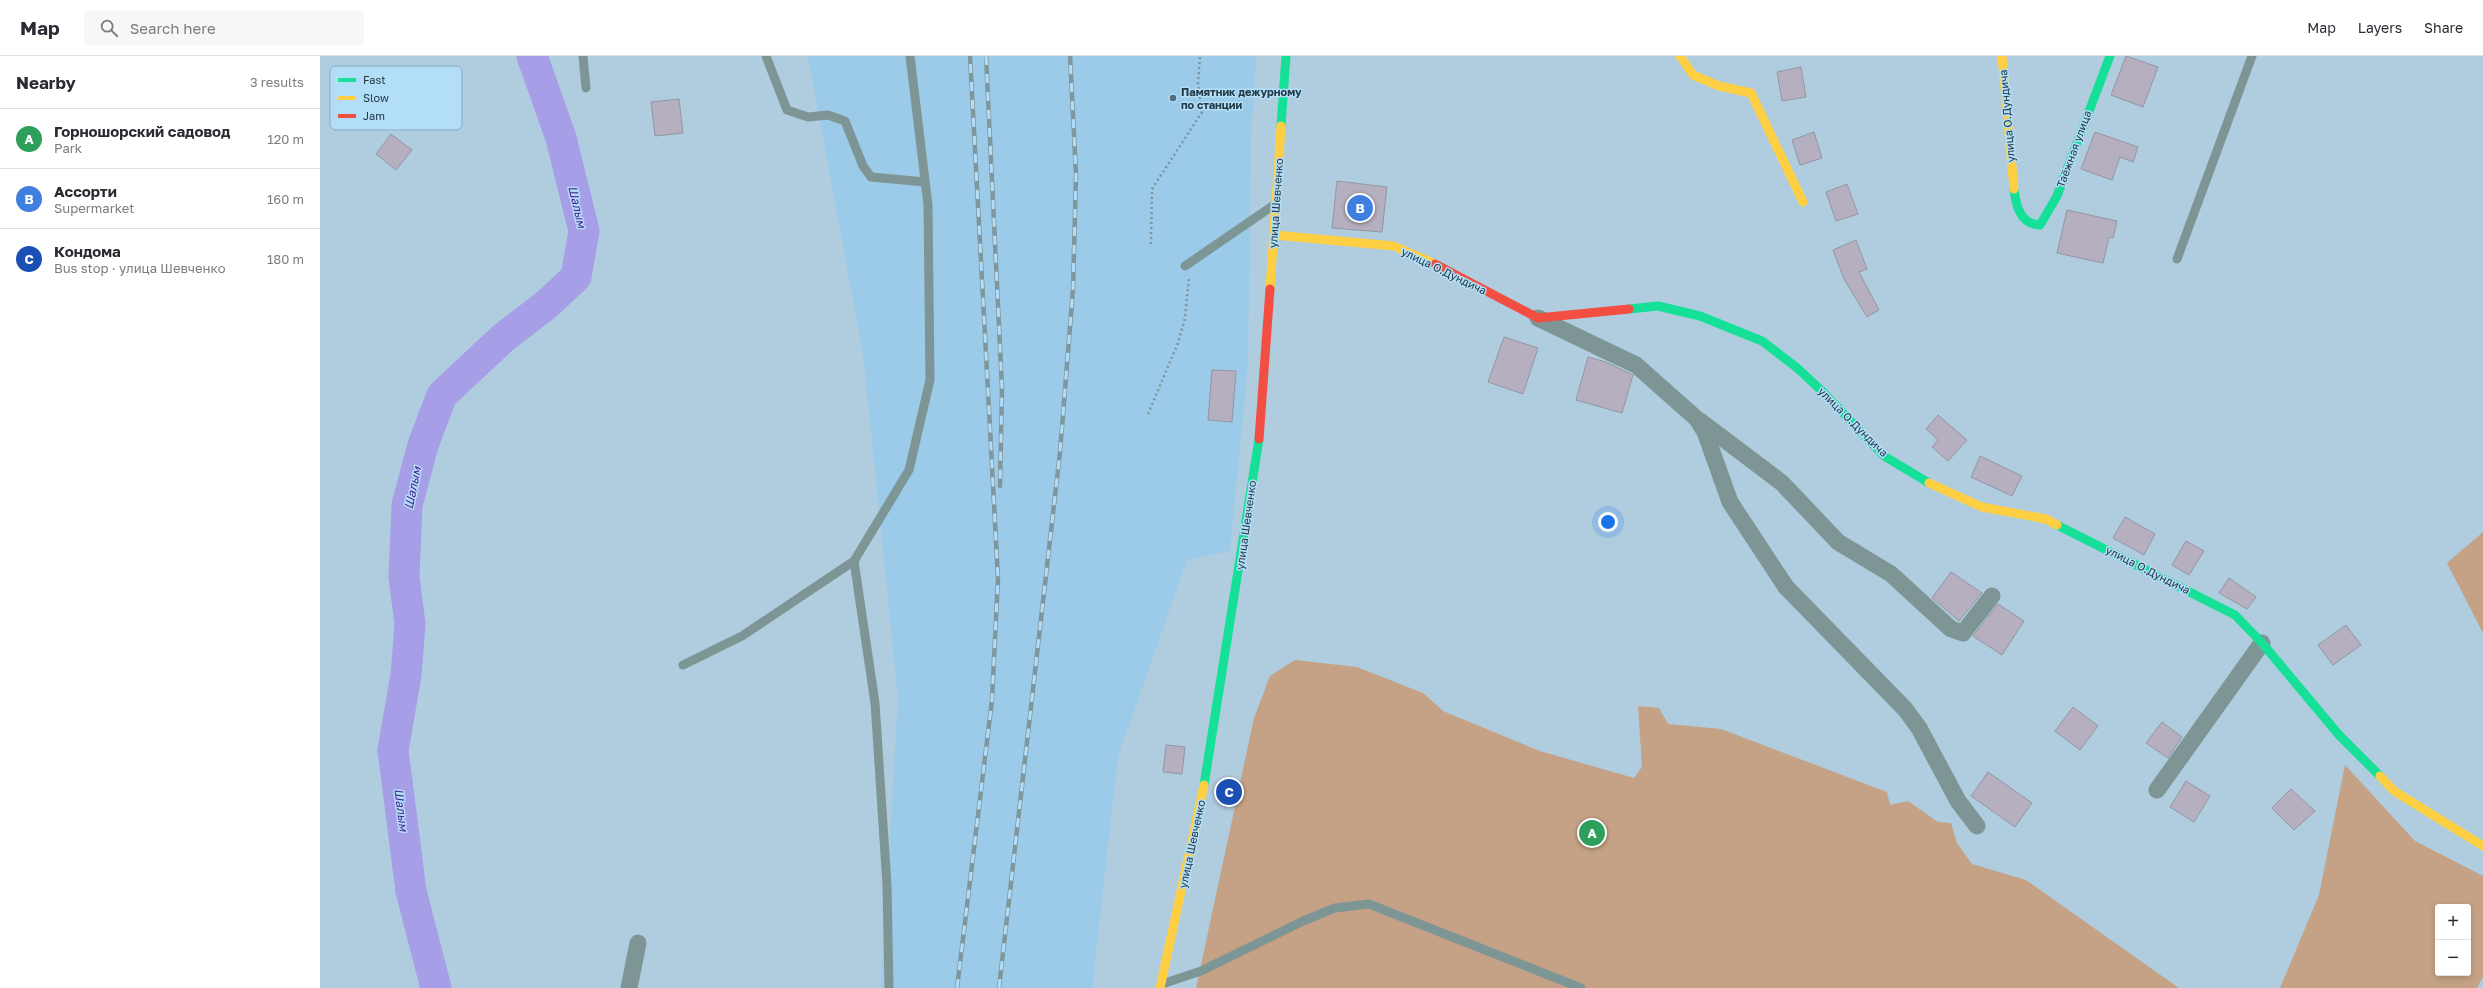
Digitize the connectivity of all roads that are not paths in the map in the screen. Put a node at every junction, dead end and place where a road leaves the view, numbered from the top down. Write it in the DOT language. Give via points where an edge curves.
graph roads {
  1 [pos="583,56"];
  2 [pos="766,56"];
  3 [pos="910,56"];
  4 [pos="1286,56"];
  5 [pos="1680,56"];
  6 [pos="2002,56"];
  7 [pos="2110,56"];
  8 [pos="2252,56"];
  9 [pos="586,88"];
  10 [pos="925,182"];
  11 [pos="1803,202"];
  12 [pos="1276,204"];
  13 [pos="2025,221"];
  14 [pos="1274,235"];
  15 [pos="2177,259"];
  16 [pos="1187,264"];
  17 [pos="1538,318"];
  18 [pos="1697,419"];
  19 [pos="854,561"];
  20 [pos="1992,596"];
  21 [pos="2262,643"];
  22 [pos="683,665"];
  23 [pos="2157,790"];
  24 [pos="1977,826"];
  25 [pos="2483,846"];
  26 [pos="638,943"];
  27 [pos="1160,986"];
  28 [pos="629,988"];
  29 [pos="889,988"];
  30 [pos="1582,988"];
  1 -- 9 [label="lane"];
  2 -- 10 [label="lane" via="787,110 808,117 828,115 845,121 863,166 871,177"];
  3 -- 10 [label="lane"];
  4 -- 12 [label="street, улица Шевченко"];
  5 -- 11 [label="street" via="1693,76 1718,86 1751,93"];
  6 -- 13 [label="street, улица О.Дундича" via="2007,140 2019,212"];
  7 -- 13 [label="street, Таёжная улица" via="2056,196 2040,225 2032,225"];
  8 -- 15 [label="lane"];
  10 -- 19 [label="lane" via="928,205 930,380 910,470"];
  12 -- 14 [label="street, улица Шевченко"];
  12 -- 16 [label="lane"];
  14 -- 17 [label="street, улица О.Дундича" via="1394,246 1431,262"];
  14 -- 27 [label="street, улица Шевченко" via="1261,424 1234,604 1205,783"];
  17 -- 18 [label="street, улица О.Дундича" via="1636,365"];
  17 -- 21 [label="street, улица О.Дундича" via="1658,306 1700,316 1762,341 1822,391 1884,456 1938,488 1982,507 2046,520 2104,548 2235,615"];
  18 -- 20 [label="street, улица О.Дундича" via="1782,484 1838,542 1891,574 1951,629 1963,633"];
  18 -- 24 [label="street, улица О.Дундича" via="1730,502 1764,556 1786,587 1905,709 1919,728 1958,801"];
  19 -- 22 [label="lane" via="742,636"];
  19 -- 29 [label="lane" via="875,703 887,885"];
  21 -- 23 [label="street"];
  21 -- 25 [label="street, улица О.Дундича" via="2339,735 2394,791"];
  26 -- 28 [label="street"];
  27 -- 30 [label="lane" via="1201,971 1309,918 1335,908 1369,904"];
}
